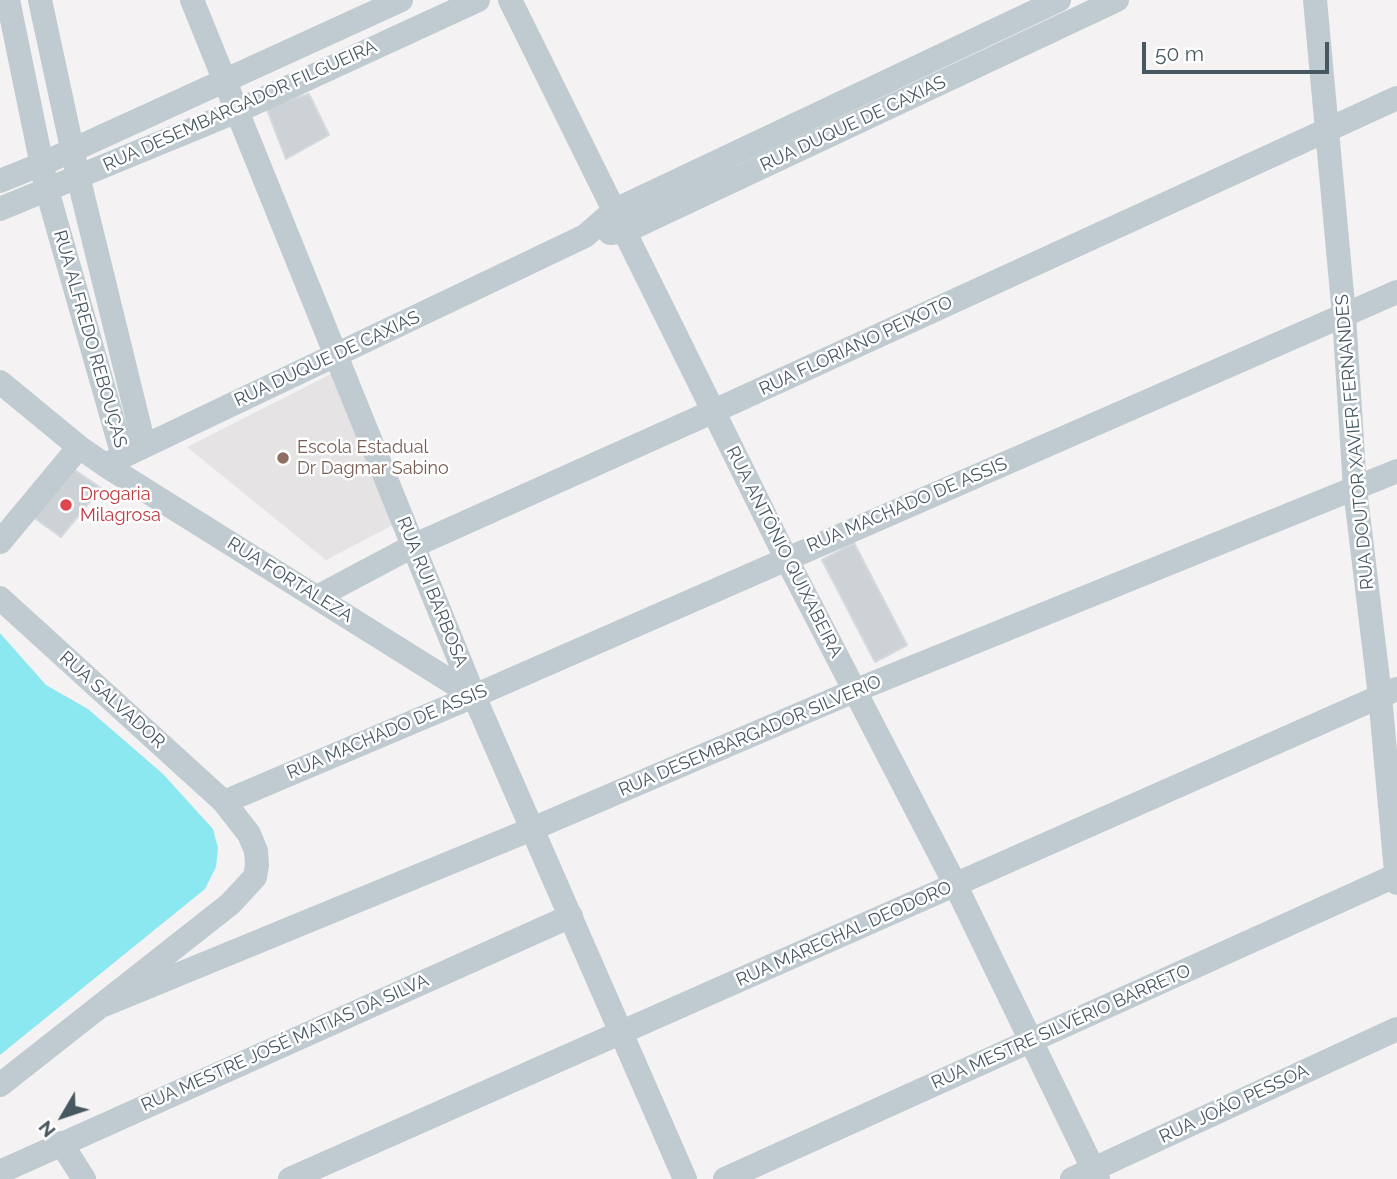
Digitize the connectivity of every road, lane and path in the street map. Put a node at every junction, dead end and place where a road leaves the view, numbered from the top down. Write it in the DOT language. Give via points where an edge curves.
graph roads {
  1 [pos="8,0"];
  2 [pos="40,0"];
  3 [pos="192,0"];
  4 [pos="401,0"];
  5 [pos="478,0"];
  6 [pos="510,0"];
  7 [pos="1059,0"];
  8 [pos="1117,0"];
  9 [pos="1315,0"];
  10 [pos="223,81"];
  11 [pos="1397,98"];
  12 [pos="235,111"];
  13 [pos="1327,130"];
  14 [pos="72,150"];
  15 [pos="42,164"];
  16 [pos="78,176"];
  17 [pos="0,181"];
  18 [pos="47,190"];
  19 [pos="0,209"];
  20 [pos="621,220"];
  21 [pos="1397,292"];
  22 [pos="1344,315"];
  23 [pos="337,355"];
  24 [pos="0,382"];
  25 [pos="714,411"];
  26 [pos="79,446"];
  27 [pos="124,455"];
  28 [pos="1397,471"];
  29 [pos="1355,489"];
  30 [pos="0,542"];
  31 [pos="413,546"];
  32 [pos="786,558"];
  33 [pos="317,597"];
  34 [pos="0,598"];
  35 [pos="854,691"];
  36 [pos="1389,693"];
  37 [pos="474,696"];
  38 [pos="224,802"];
  39 [pos="532,829"];
  40 [pos="1397,875"];
  41 [pos="1397,883"];
  42 [pos="955,884"];
  43 [pos="571,916"];
  44 [pos="104,1004"];
  45 [pos="1397,1029"];
  46 [pos="621,1034"];
  47 [pos="1032,1040"];
  48 [pos="0,1085"];
  49 [pos="61,1143"];
  50 [pos="0,1172"];
  51 [pos="1088,1176"];
  52 [pos="84,1179"];
  53 [pos="290,1179"];
  54 [pos="685,1179"];
  55 [pos="725,1179"];
  1 -- 15 [label="street, RUA ALFREDO REBOUÇAS"];
  2 -- 14 [label="street, RUA ALFREDO REBOUÇAS"];
  3 -- 10 [label="street, RUA RUI BARBOSA"];
  4 -- 10 [label="street, RUA DESEMBARGADOR FILGUEIRA"];
  5 -- 12 [label="street, RUA DESEMBARGADOR FILGUEIRA"];
  6 -- 20 [label="street, RUA ANTÔNIO QUIXABEIRA"];
  7 -- 20 [label="street, RUA DUQUE DE CAXIAS"];
  8 -- 20 [label="street, RUA DUQUE DE CAXIAS"];
  9 -- 13 [label="street, RUA DOUTOR XAVIER FERNANDES"];
  10 -- 12 [label="street, RUA RUI BARBOSA"];
  10 -- 14 [label="street, RUA DESEMBARGADOR FILGUEIRA"];
  11 -- 13 [label="street, RUA FLORIANO PEIXOTO"];
  12 -- 16 [label="street, RUA DESEMBARGADOR FILGUEIRA"];
  12 -- 23 [label="street, RUA RUI BARBOSA"];
  13 -- 22 [label="street, RUA DOUTOR XAVIER FERNANDES"];
  13 -- 25 [label="street, RUA FLORIANO PEIXOTO"];
  14 -- 15 [label="street, RUA DESEMBARGADOR FILGUEIRA"];
  14 -- 16 [label="street, RUA ALFREDO REBOUÇAS"];
  15 -- 17 [label="street, RUA DESEMBARGADOR FILGUEIRA"];
  15 -- 18 [label="street, RUA ALFREDO REBOUÇAS"];
  16 -- 18 [label="street, RUA DESEMBARGADOR FILGUEIRA"];
  16 -- 27 [label="street, RUA ALFREDO REBOUÇAS"];
  18 -- 19 [label="street, RUA DESEMBARGADOR FILGUEIRA"];
  18 -- 27 [label="street, RUA ALFREDO REBOUÇAS"];
  20 -- 23 [label="street, RUA DUQUE DE CAXIAS"];
  20 -- 25 [label="street, RUA ANTÔNIO QUIXABEIRA"];
  21 -- 22 [label="street, RUA MACHADO DE ASSIS"];
  22 -- 29 [label="street, RUA DOUTOR XAVIER FERNANDES"];
  22 -- 32 [label="street, RUA MACHADO DE ASSIS"];
  23 -- 27 [label="street, RUA DUQUE DE CAXIAS"];
  23 -- 31 [label="street, RUA RUI BARBOSA"];
  24 -- 26 [label="street, RUA FORTALEZA"];
  25 -- 31 [label="street, RUA FLORIANO PEIXOTO"];
  25 -- 32 [label="street, RUA ANTÔNIO QUIXABEIRA"];
  26 -- 27 [label="street, RUA FORTALEZA"];
  26 -- 30 [label="street"];
  27 -- 33 [label="street, RUA FORTALEZA"];
  28 -- 29 [label="street, RUA DESEMBARGADOR SILVERIO"];
  29 -- 35 [label="street, RUA DESEMBARGADOR SILVERIO"];
  29 -- 36 [label="street, RUA DOUTOR XAVIER FERNANDES"];
  31 -- 33 [label="street, RUA FLORIANO PEIXOTO"];
  31 -- 37 [label="street, RUA RUI BARBOSA"];
  32 -- 35 [label="street, RUA ANTÔNIO QUIXABEIRA"];
  32 -- 37 [label="street, RUA MACHADO DE ASSIS"];
  33 -- 37 [label="street, RUA FORTALEZA"];
  34 -- 38 [label="street, RUA SALVADOR"];
  35 -- 39 [label="street, RUA DESEMBARGADOR SILVERIO"];
  35 -- 42 [label="street, RUA ANTÔNIO QUIXABEIRA"];
  36 -- 40 [label="street, RUA DOUTOR XAVIER FERNANDES"];
  36 -- 42 [label="street, RUA MARECHAL DEODORO"];
  37 -- 38 [label="street, RUA MACHADO DE ASSIS"];
  37 -- 39 [label="street, RUA RUI BARBOSA"];
  38 -- 44 [label="street, RUA SALVADOR" via="249,834 256,851 255,877 230,904"];
  39 -- 43 [label="street, RUA RUI BARBOSA"];
  39 -- 44 [label="street, RUA DESEMBARGADOR SILVERIO"];
  40 -- 41 [label="street, RUA DOUTOR XAVIER FERNANDES"];
  40 -- 47 [label="street, RUA MESTRE SILVÉRIO BARRETO"];
  42 -- 46 [label="street, RUA MARECHAL DEODORO"];
  42 -- 47 [label="street, RUA ANTÔNIO QUIXABEIRA"];
  43 -- 46 [label="street, RUA RUI BARBOSA"];
  43 -- 49 [label="street, RUA MESTRE JOSÉ MATIAS DA SILVA"];
  44 -- 48 [label="street"];
  45 -- 51 [label="street, RUA JOÃO PESSOA"];
  46 -- 53 [label="street, RUA MARECHAL DEODORO"];
  46 -- 54 [label="street, RUA RUI BARBOSA"];
  47 -- 51 [label="street, RUA ANTÔNIO QUIXABEIRA"];
  47 -- 55 [label="street, RUA MESTRE SILVÉRIO BARRETO"];
  49 -- 50 [label="street, RUA MESTRE JOSÉ MATIAS DA SILVA"];
  49 -- 52 [label="street"];
}
